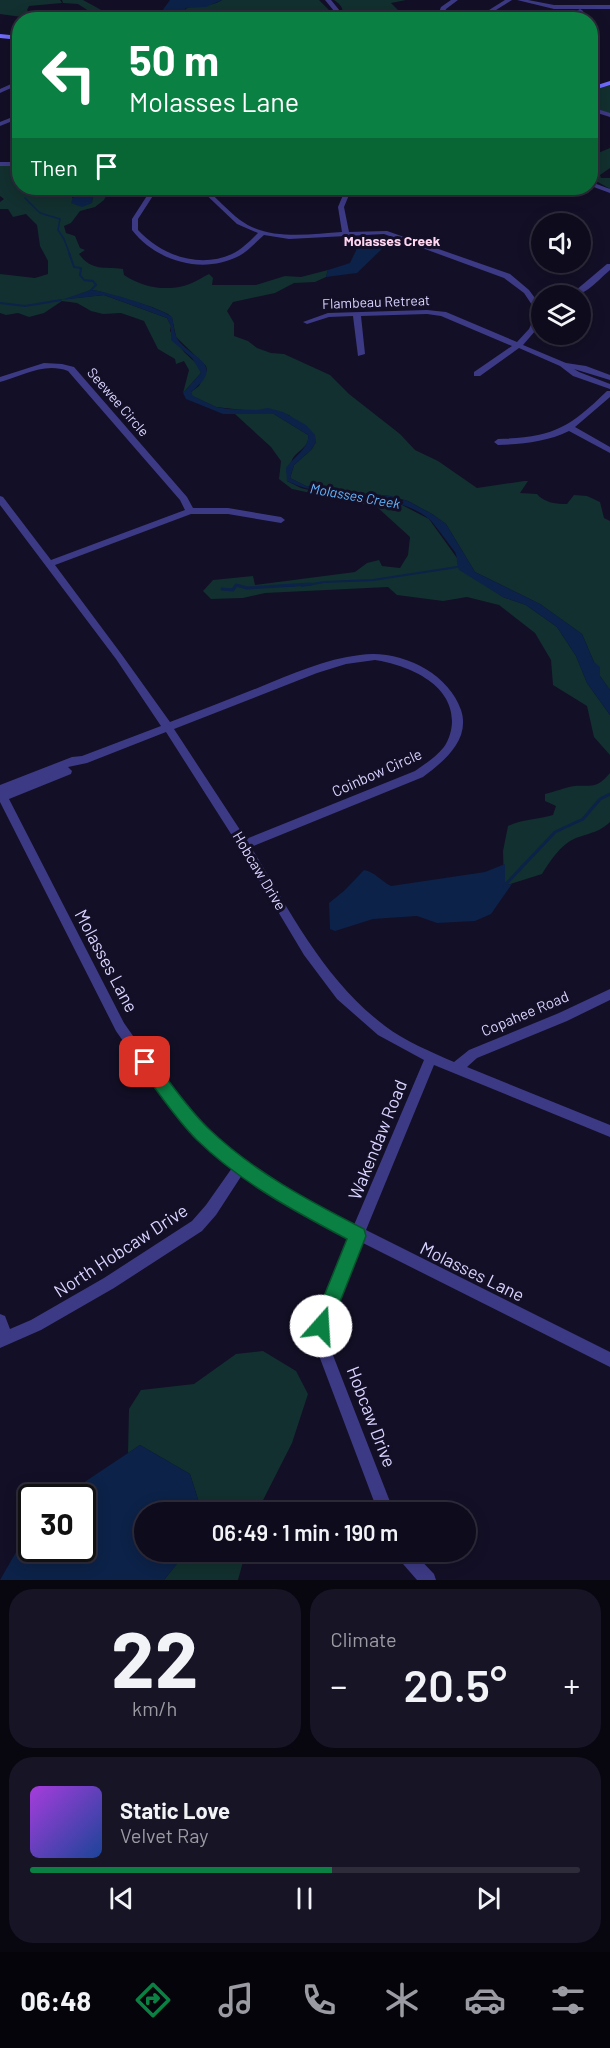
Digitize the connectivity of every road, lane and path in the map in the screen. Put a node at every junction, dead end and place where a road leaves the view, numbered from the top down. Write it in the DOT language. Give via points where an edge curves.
graph roads {
  1 [pos="328,0"];
  2 [pos="455,0"];
  3 [pos="509,0"];
  4 [pos="520,0"];
  5 [pos="581,8"];
  6 [pos="610,8"];
  7 [pos="336,12"];
  8 [pos="442,12"];
  9 [pos="489,12"];
  10 [pos="582,12"];
  11 [pos="150,195"];
  12 [pos="209,195"];
  13 [pos="346,195"];
  14 [pos="263,233"];
  15 [pos="346,233"];
  16 [pos="610,266"];
  17 [pos="600,274"];
  18 [pos="610,278"];
  19 [pos="586,285"];
  20 [pos="531,294"];
  21 [pos="357,315"];
  22 [pos="307,322"];
  23 [pos="531,330"];
  24 [pos="517,345"];
  25 [pos="361,354"];
  26 [pos="563,364"];
  27 [pos="477,374"];
  28 [pos="610,378"];
  29 [pos="0,380"];
  30 [pos="610,387"];
  31 [pos="610,393"];
  32 [pos="568,427"];
  33 [pos="498,442"];
  34 [pos="610,450"];
  35 [pos="0,499"];
  36 [pos="190,511"];
  37 [pos="281,520"];
  38 [pos="49,564"];
  39 [pos="167,726"];
  40 [pos="1,794"];
  41 [pos="244,845"];
  42 [pos="610,994"];
  43 [pos="431,1058"];
  44 [pos="456,1068"];
  45 [pos="610,1131"];
  46 [pos="240,1167"];
  47 [pos="357,1236"];
  48 [pos="0,1321"];
  49 [pos="3,1340"];
  50 [pos="610,1360"];
  51 [pos="382,1502"];
  52 [pos="411,1562"];
  53 [pos="428,1580"];
  1 -- 7 [label="street"];
  2 -- 8 [label="street"];
  3 -- 9 [label="street"];
  4 -- 5 [label="street"];
  5 -- 6 [label="street"];
  5 -- 10 [label="street"];
  11 -- 14 [label="street" via="135,219 135,230 145,241 173,256 190,261 225,260 242,252"];
  12 -- 14 [label="street" via="239,223"];
  13 -- 15 [label="street" via="341,207"];
  14 -- 15 [label="street" via="289,237"];
  15 -- 20 [label="street" via="397,235 507,276"];
  16 -- 17 [label="street"];
  17 -- 18 [label="street"];
  17 -- 19 [label="street"];
  21 -- 22 [label="street, Flambeau Retreat" via="320,316"];
  21 -- 24 [label="street, Flambeau Retreat" via="434,312"];
  21 -- 25 [label="street"];
  23 -- 24 [label="street"];
  24 -- 26 [label="street, Flambeau Retreat"];
  24 -- 27 [label="street"];
  26 -- 28 [label="street"];
  26 -- 30 [label="street, Flambeau Retreat" via="576,374"];
  29 -- 36 [label="street, Seewee Circle" via="43,366 71,369 184,498"];
  31 -- 32 [label="street"];
  32 -- 33 [label="street" via="547,439"];
  32 -- 34 [label="street"];
  35 -- 38 [label="street, Hobcaw Drive"];
  36 -- 37 [label="street" via="228,511"];
  36 -- 38 [label="street"];
  38 -- 39 [label="street, Hobcaw Drive"];
  39 -- 40 [label="street, Coinbow Circle" via="83,760 81,765"];
  39 -- 41 [label="street, Hobcaw Drive"];
  39 -- 41 [label="street, Coinbow Circle" via="295,678 347,661 374,657 403,662 429,674 445,688 456,711 456,731 450,747 435,763 419,774"];
  40 -- 46 [label="street, Molasses Lane" via="120,1026 157,1080 201,1133"];
  41 -- 43 [label="street, Hobcaw Drive" via="329,982 382,1031"];
  42 -- 44 [label="street, Copahee Road" via="473,1054"];
  43 -- 44 [label="street, Hobcaw Drive"];
  43 -- 47 [label="street, Wakendaw Road"];
  44 -- 45 [label="street, Hobcaw Drive"];
  46 -- 47 [label="street, Molasses Lane"];
  46 -- 49 [label="street, North Hobcaw Drive" via="197,1226 100,1288"];
  47 -- 50 [label="street, Molasses Lane"];
  47 -- 51 [label="street, Hobcaw Drive" via="328,1304 321,1326 322,1345"];
  48 -- 49 [label="street"];
  52 -- 53 [label="street"];
}
